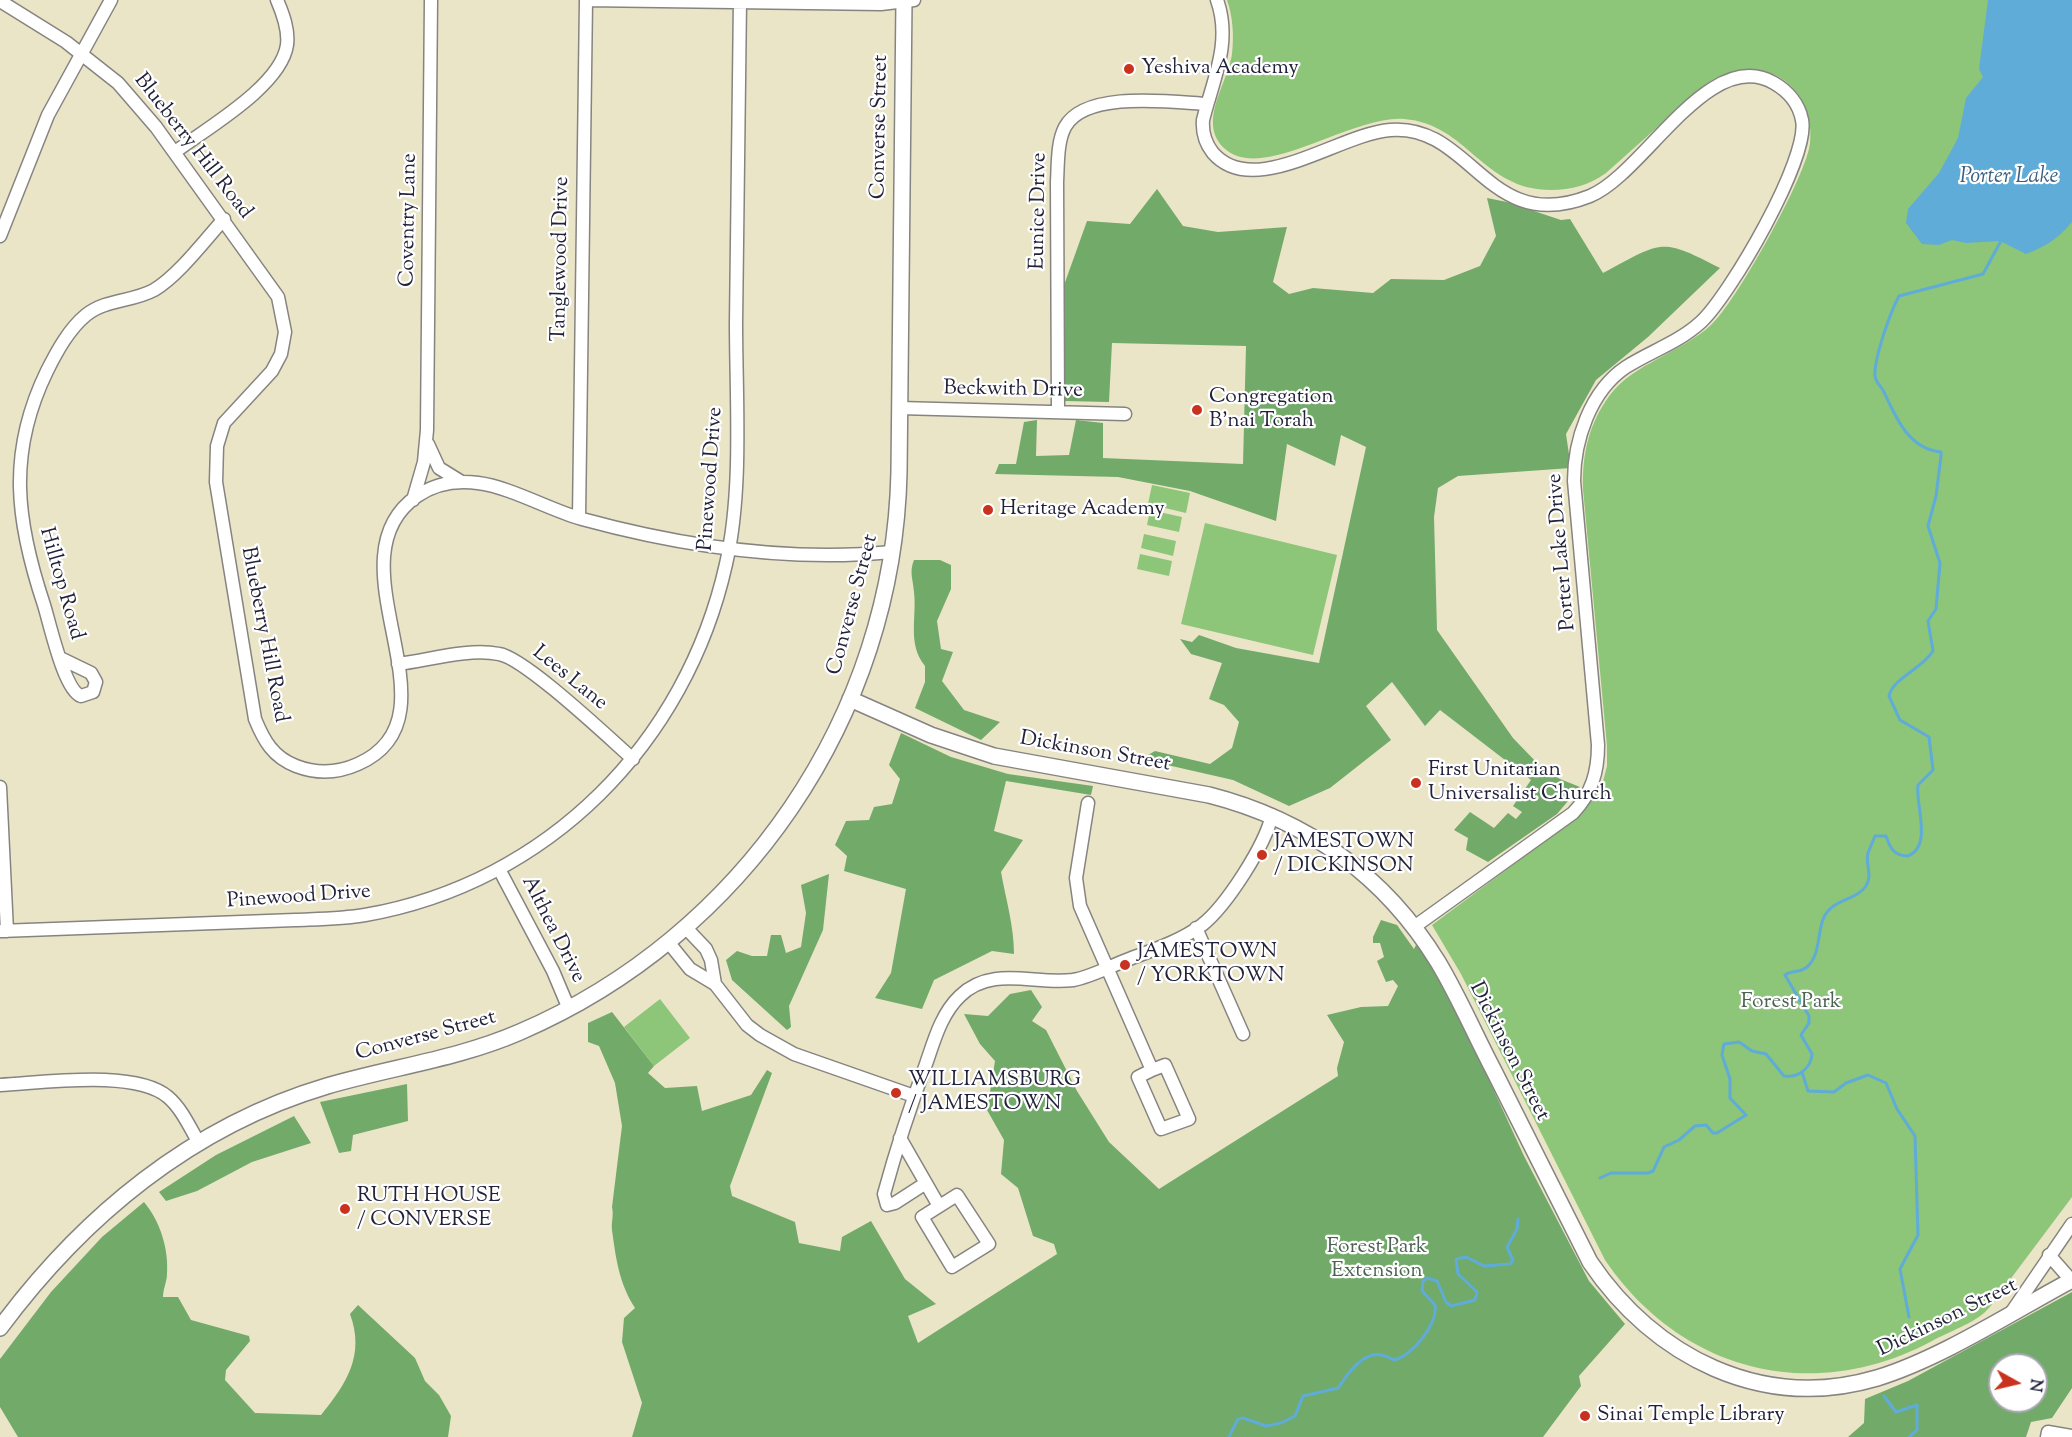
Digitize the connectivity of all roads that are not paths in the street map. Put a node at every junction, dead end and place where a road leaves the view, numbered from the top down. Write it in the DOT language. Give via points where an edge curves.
graph roads {
  1 [pos="111,0"];
  2 [pos="277,0"];
  3 [pos="431,0"];
  4 [pos="586,0"];
  5 [pos="907,0"];
  6 [pos="1216,0"];
  7 [pos="0,1"];
  8 [pos="740,1"];
  9 [pos="82,54"];
  10 [pos="1207,104"];
  11 [pos="175,152"];
  12 [pos="224,219"];
  13 [pos="0,236"];
  14 [pos="899,408"];
  15 [pos="1058,411"];
  16 [pos="1125,414"];
  17 [pos="427,440"];
  18 [pos="461,482"];
  19 [pos="413,500"];
  20 [pos="579,518"];
  21 [pos="729,548"];
  22 [pos="892,552"];
  23 [pos="60,658"];
  24 [pos="398,664"];
  25 [pos="850,699"];
  26 [pos="633,759"];
  27 [pos="0,788"];
  28 [pos="1088,802"];
  29 [pos="1272,815"];
  30 [pos="499,869"];
  31 [pos="1414,927"];
  32 [pos="1196,928"];
  33 [pos="687,929"];
  34 [pos="4,931"];
  35 [pos="669,943"];
  36 [pos="1108,968"];
  37 [pos="715,984"];
  38 [pos="569,1009"];
  39 [pos="1243,1034"];
  40 [pos="1152,1070"];
  41 [pos="0,1084"];
  42 [pos="914,1096"];
  43 [pos="900,1138"];
  44 [pos="199,1143"];
  45 [pos="926,1183"];
  46 [pos="939,1206"];
  47 [pos="2072,1224"];
  48 [pos="2049,1255"];
  49 [pos="2072,1280"];
  50 [pos="2011,1313"];
  51 [pos="0,1328"];
  52 [pos="2047,1435"];
  53 [pos="2072,1436"];
  1 -- 9 [label="street"];
  2 -- 11 [label="street" via="287,37 285,56 277,71 256,92"];
  3 -- 17 [label="street, Coventry Lane"];
  4 -- 8 [label="street"];
  4 -- 20 [label="street, Tanglewood Drive"];
  5 -- 8 [label="street" via="880,4"];
  5 -- 14 [label="main road, Converse Street"];
  6 -- 10 [label="street, Porter Lake Drive" via="1223,26 1222,48"];
  7 -- 9 [label="street, Blueberry Hill Road"];
  8 -- 21 [label="street, Pinewood Drive" via="737,419"];
  9 -- 11 [label="street, Blueberry Hill Road" via="118,83"];
  9 -- 13 [label="street" via="48,115"];
  10 -- 15 [label="street, Eunice Drive" via="1105,103 1086,108 1065,126 1057,182"];
  10 -- 31 [label="street, Porter Lake Drive" via="1202,124 1205,140 1217,157 1238,170 1272,168 1356,137 1409,130 1440,140 1502,192 1543,203 1572,202 1601,191 1694,102 1727,80 1750,75 1766,79 1787,93 1801,115 1803,131 1793,170 1744,264 1716,305 1677,341 1617,374 1598,397 1582,429 1574,481 1598,745 1598,767 1589,793 1573,813"];
  11 -- 12 [label="street, Blueberry Hill Road"];
  12 -- 23 [label="street, Hilltop Road" via="157,288 105,304 84,316 57,353 33,404 20,468 23,528 29,562"];
  12 -- 24 [label="street, Blueberry Hill Road" via="278,297 285,322 279,359 227,418 216,459 237,620 255,719 262,735 278,756 307,770 336,772 366,761 384,747 397,723 402,698"];
  14 -- 15 [label="street, Beckwith Drive"];
  14 -- 22 [label="main road, Converse Street" via="898,498"];
  15 -- 16 [label="street, Beckwith Drive"];
  17 -- 18 [label="street, Coventry Lane" via="439,468"];
  17 -- 19 [label="street, Coventry Lane"];
  18 -- 19 [label="street, Blueberry Hill Road" via="441,484"];
  18 -- 20 [label="street, Blueberry Hill Road" via="493,486"];
  19 -- 24 [label="street, Blueberry Hill Road" via="392,526 382,562"];
  20 -- 21 [label="street, Blueberry Hill Road"];
  21 -- 22 [label="street, Blueberry Hill Road" via="820,554"];
  21 -- 26 [label="street, Pinewood Drive" via="697,656 663,718"];
  22 -- 25 [label="main road, Converse Street" via="873,632"];
  24 -- 26 [label="street, Lees Lane" via="475,653 507,656 528,669"];
  25 -- 29 [label="main road, Dickinson Street" via="985,754 1209,795"];
  25 -- 33 [label="main road, Converse Street" via="820,763 784,822 746,869"];
  26 -- 30 [label="street, Pinewood Drive" via="576,816"];
  27 -- 34 [label="street"];
  28 -- 36 [label="street" via="1076,889"];
  29 -- 31 [label="main road, Dickinson Street" via="1309,833 1346,859 1392,900"];
  29 -- 32 [label="street" via="1255,857"];
  30 -- 34 [label="street, Pinewood Drive" via="437,896 364,915"];
  30 -- 38 [label="street, Althea Drive"];
  31 -- 50 [label="main road, Dickinson Street" via="1452,988 1590,1262 1628,1311 1674,1348 1711,1368 1755,1381 1798,1388 1841,1385 1899,1370"];
  32 -- 36 [label="street"];
  32 -- 39 [label="street"];
  33 -- 35 [label="main road, Converse Street"];
  33 -- 37 [label="street" via="711,960"];
  35 -- 37 [label="street" via="690,969"];
  35 -- 38 [label="main road, Converse Street" via="611,985"];
  36 -- 40 [label="street"];
  36 -- 42 [label="street" via="1075,980 1004,977 968,989 942,1020"];
  37 -- 42 [label="street" via="747,1025 779,1047"];
  38 -- 44 [label="main road, Converse Street" via="518,1034 461,1054 299,1096"];
  40 -- 40 [label="street" via="1165,1065 1189,1119 1161,1130 1138,1077"];
  41 -- 44 [label="street" via="116,1080 147,1084 178,1107"];
  42 -- 43 [label="street"];
  43 -- 45 [label="street"];
  43 -- 45 [label="street" via="884,1194 887,1205"];
  44 -- 51 [label="main road, Converse Street" via="146,1177 86,1228 48,1267"];
  45 -- 46 [label="street"];
  46 -- 46 [label="street" via="957,1195 989,1244 952,1267 922,1217"];
  47 -- 48 [label="street"];
  48 -- 49 [label="street"];
  48 -- 50 [label="street"];
  49 -- 50 [label="main road, Dickinson Street"];
  52 -- 53 [label="street"];
}
